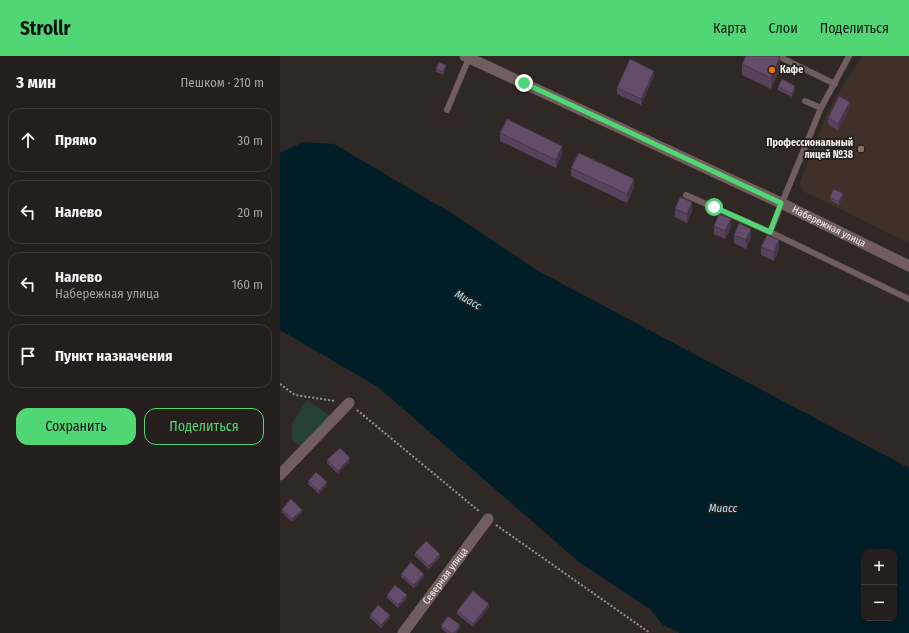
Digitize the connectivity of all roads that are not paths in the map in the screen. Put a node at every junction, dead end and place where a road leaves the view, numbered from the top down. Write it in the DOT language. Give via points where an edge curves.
graph roads {
  1 [pos="849,56"];
  2 [pos="467,57"];
  3 [pos="782,58"];
  4 [pos="835,84"];
  5 [pos="805,102"];
  6 [pos="821,108"];
  7 [pos="447,110"];
  8 [pos="686,195"];
  9 [pos="781,203"];
  10 [pos="770,232"];
  11 [pos="909,266"];
  12 [pos="909,299"];
  13 [pos="349,403"];
  14 [pos="280,475"];
  15 [pos="488,519"];
  16 [pos="403,633"];
  1 -- 4 [label="lane"];
  2 -- 7 [label="lane"];
  2 -- 9 [label="street, Набережная улица"];
  3 -- 4 [label="lane"];
  4 -- 6 [label="lane"];
  5 -- 6 [label="lane"];
  6 -- 9 [label="lane"];
  8 -- 10 [label="lane"];
  9 -- 10 [label="lane"];
  9 -- 11 [label="street, Набережная улица"];
  10 -- 12 [label="lane"];
  13 -- 14 [label="street"];
  15 -- 16 [label="street, Северная улица"];
}
